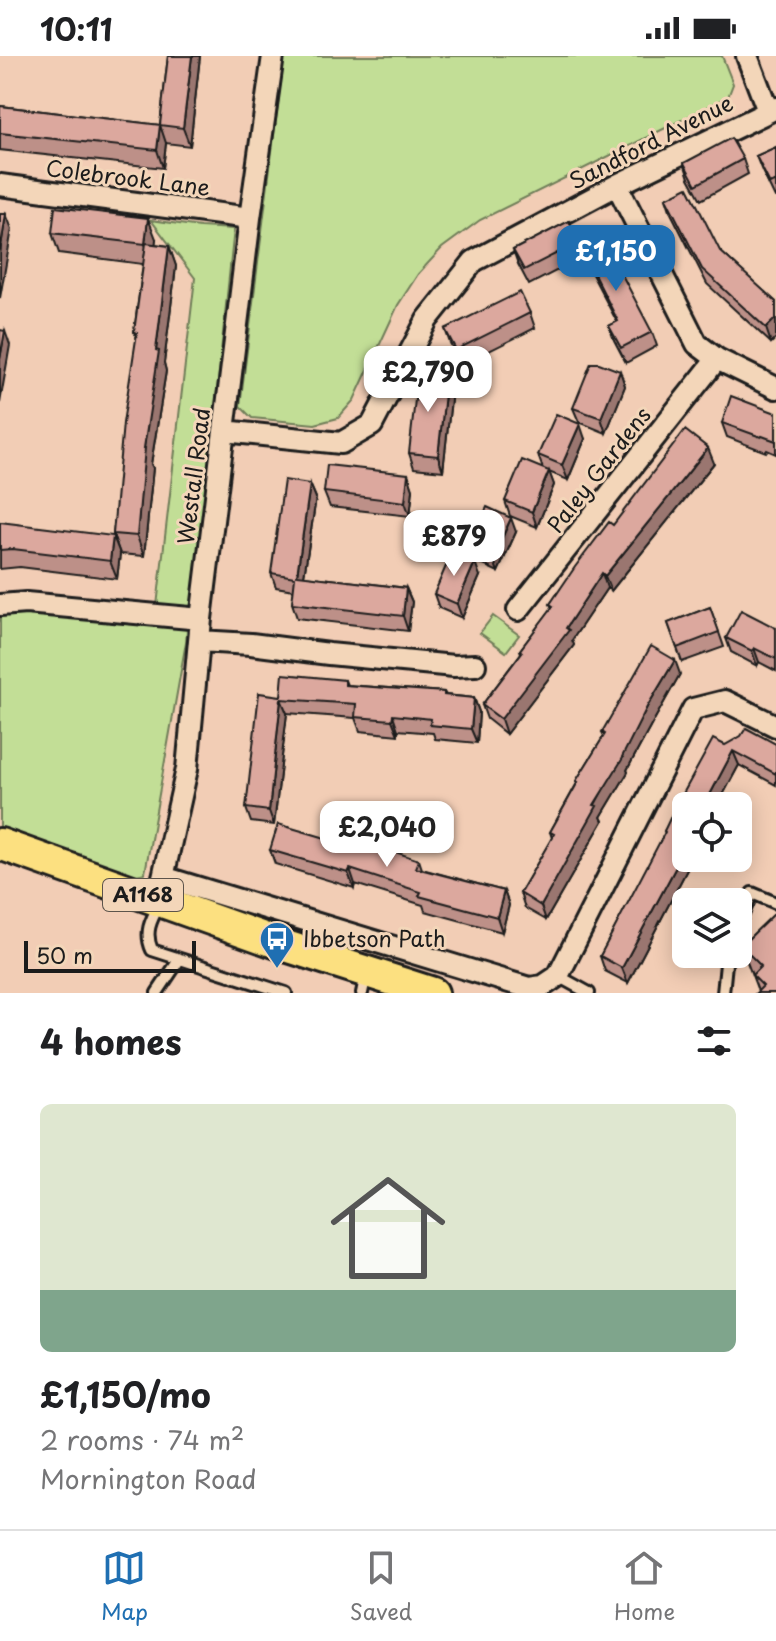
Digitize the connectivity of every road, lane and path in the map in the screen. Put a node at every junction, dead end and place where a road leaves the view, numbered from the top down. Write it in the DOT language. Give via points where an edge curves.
graph roads {
  1 [pos="273,56"];
  2 [pos="747,56"];
  3 [pos="772,109"];
  4 [pos="0,185"];
  5 [pos="617,185"];
  6 [pos="250,218"];
  7 [pos="717,359"];
  8 [pos="776,388"];
  9 [pos="224,431"];
  10 [pos="0,605"];
  11 [pos="518,610"];
  12 [pos="201,619"];
  13 [pos="199,641"];
  14 [pos="475,665"];
  15 [pos="776,726"];
  16 [pos="0,844"];
  17 [pos="161,893"];
  18 [pos="752,893"];
  19 [pos="776,903"];
  20 [pos="179,960"];
  21 [pos="726,968"];
  22 [pos="558,976"];
  23 [pos="364,982"];
  24 [pos="157,993"];
  25 [pos="286,993"];
  26 [pos="433,993"];
  27 [pos="589,993"];
  28 [pos="723,993"];
  1 -- 6 [label="street, Westall Road"];
  2 -- 3 [label="street"];
  3 -- 5 [label="street, Sandford Avenue"];
  4 -- 6 [label="street, Colebrook Lane"];
  5 -- 7 [label="street" via="697,344"];
  5 -- 9 [label="street, Sandford Avenue" via="474,261 427,320 372,425 341,443"];
  6 -- 9 [label="street, Westall Road"];
  7 -- 8 [label="street"];
  7 -- 11 [label="street, Paley Gardens"];
  9 -- 12 [label="street, Westall Road"];
  10 -- 12 [label="street"];
  12 -- 13 [label="street, Westall Road"];
  13 -- 14 [label="street"];
  13 -- 17 [label="street, Westall Road" via="187,769"];
  15 -- 22 [label="street" via="725,701 693,709"];
  16 -- 17 [label="main road, A1168"];
  17 -- 20 [label="lane" via="147,938 152,950"];
  17 -- 22 [label="street" via="529,988"];
  17 -- 23 [label="main road, A1168"];
  18 -- 19 [label="lane"];
  20 -- 24 [label="lane"];
  20 -- 25 [label="lane"];
  21 -- 28 [label="lane"];
  22 -- 27 [label="lane"];
  23 -- 26 [label="main road, A1168"];
}
